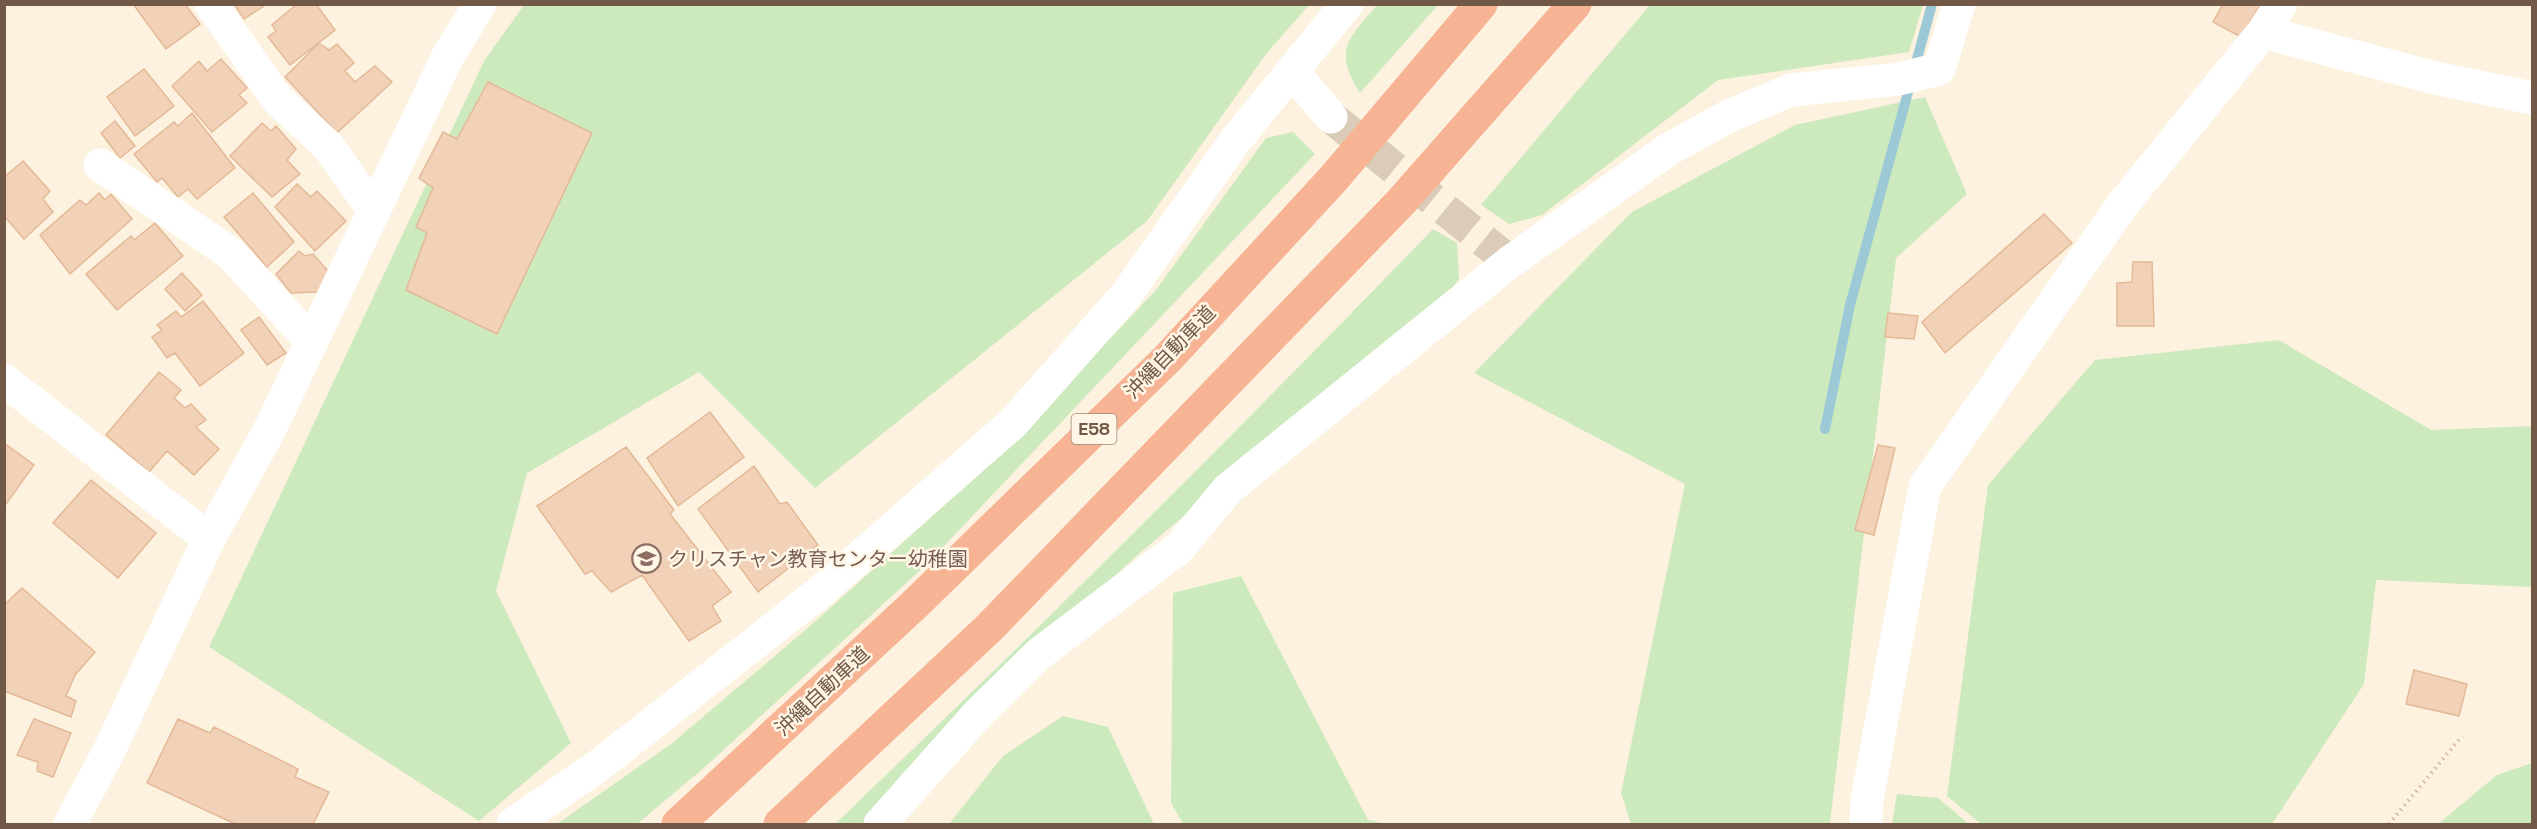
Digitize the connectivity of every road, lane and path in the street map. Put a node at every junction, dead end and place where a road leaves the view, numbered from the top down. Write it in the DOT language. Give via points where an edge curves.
graph roads {
  1 [pos="212,4"];
  2 [pos="480,4"];
  3 [pos="1347,4"];
  4 [pos="1480,4"];
  5 [pos="1575,4"];
  6 [pos="1959,4"];
  7 [pos="2281,4"];
  8 [pos="2264,32"];
  9 [pos="1292,71"];
  10 [pos="2532,98"];
  11 [pos="1330,117"];
  12 [pos="100,165"];
  13 [pos="374,211"];
  14 [pos="312,342"];
  15 [pos="4,380"];
  16 [pos="209,539"];
  17 [pos="2462,736"];
  18 [pos="70,825"];
  19 [pos="513,825"];
  20 [pos="678,825"];
  21 [pos="780,825"];
  22 [pos="880,825"];
  23 [pos="1866,825"];
  24 [pos="2389,825"];
  1 -- 13 [label="street" via="278,100 328,146"];
  2 -- 13 [label="street" via="448,56"];
  3 -- 9 [label="street"];
  4 -- 20 [label="highway, 沖縄自動車道 / E58" via="1334,178 1168,358 913,606"];
  5 -- 21 [label="highway" via="1401,202 998,618"];
  6 -- 22 [label="street" via="1939,69 1899,79 1791,90 1729,116 1669,148 1510,262 1228,489 1179,548 1039,654 977,715"];
  7 -- 8 [label="street"];
  8 -- 10 [label="street" via="2435,78"];
  8 -- 23 [label="street" via="2123,204 1925,486 1867,800"];
  9 -- 11 [label="street"];
  9 -- 19 [label="street" via="1235,141 1126,295 1013,423 801,607 598,766"];
  12 -- 14 [label="street" via="230,253"];
  13 -- 14 [label="street"];
  14 -- 16 [label="street" via="270,429"];
  15 -- 16 [label="street"];
  16 -- 18 [label="street"];
  17 -- 24 [label="path"];
}
